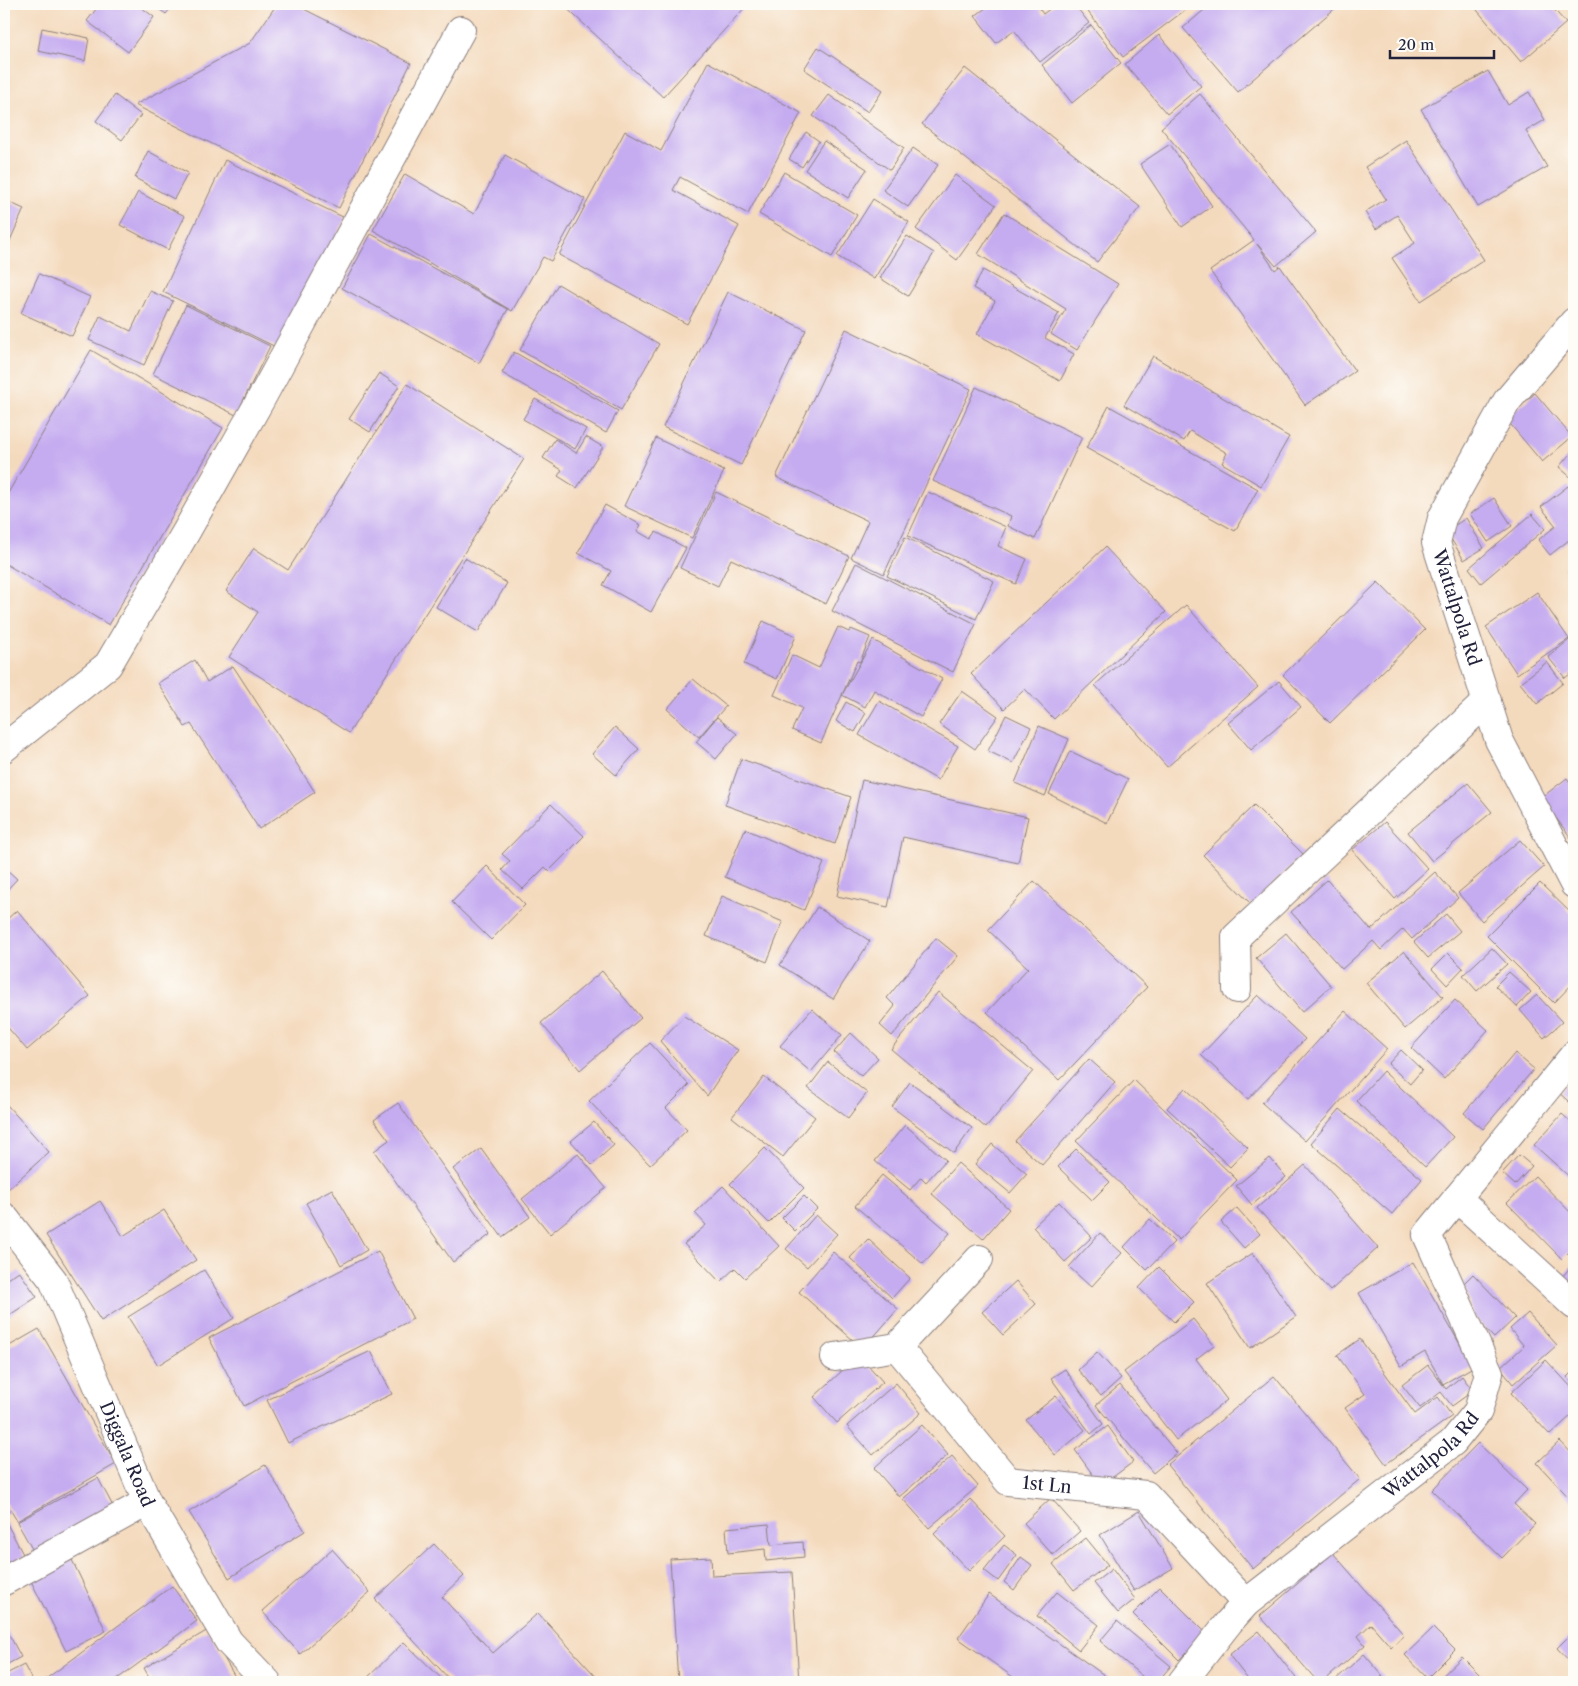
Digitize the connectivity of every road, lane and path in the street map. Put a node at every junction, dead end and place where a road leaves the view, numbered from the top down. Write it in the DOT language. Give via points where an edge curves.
graph roads {
  1 [pos="461,30"];
  2 [pos="1574,322"];
  3 [pos="1487,701"];
  4 [pos="4,748"];
  5 [pos="1574,884"];
  6 [pos="1237,989"];
  7 [pos="1574,1055"];
  8 [pos="1457,1198"];
  9 [pos="4,1217"];
  10 [pos="978,1259"];
  11 [pos="1574,1305"];
  12 [pos="897,1347"];
  13 [pos="835,1357"];
  14 [pos="147,1502"];
  15 [pos="4,1580"];
  16 [pos="1246,1603"];
  17 [pos="267,1682"];
  18 [pos="1182,1682"];
  1 -- 4 [label="street" via="256,407 108,665"];
  2 -- 3 [label="street, Wattalpola Rd" via="1507,401 1442,518 1436,543"];
  3 -- 5 [label="street, Wattalpola Rd" via="1499,740"];
  3 -- 6 [label="street" via="1236,937"];
  7 -- 8 [label="street, Wattalpola Rd"];
  8 -- 11 [label="street"];
  8 -- 16 [label="street, Wattalpola Rd" via="1427,1235 1489,1373 1478,1411 1453,1442"];
  9 -- 14 [label="street, Diggala Road" via="53,1280"];
  10 -- 12 [label="street"];
  12 -- 13 [label="street"];
  12 -- 16 [label="street, 1st Ln" via="1008,1482 1146,1495"];
  14 -- 15 [label="street"];
  14 -- 17 [label="street, Diggala Road" via="229,1642"];
  16 -- 18 [label="street, Wattalpola Rd"];
}
